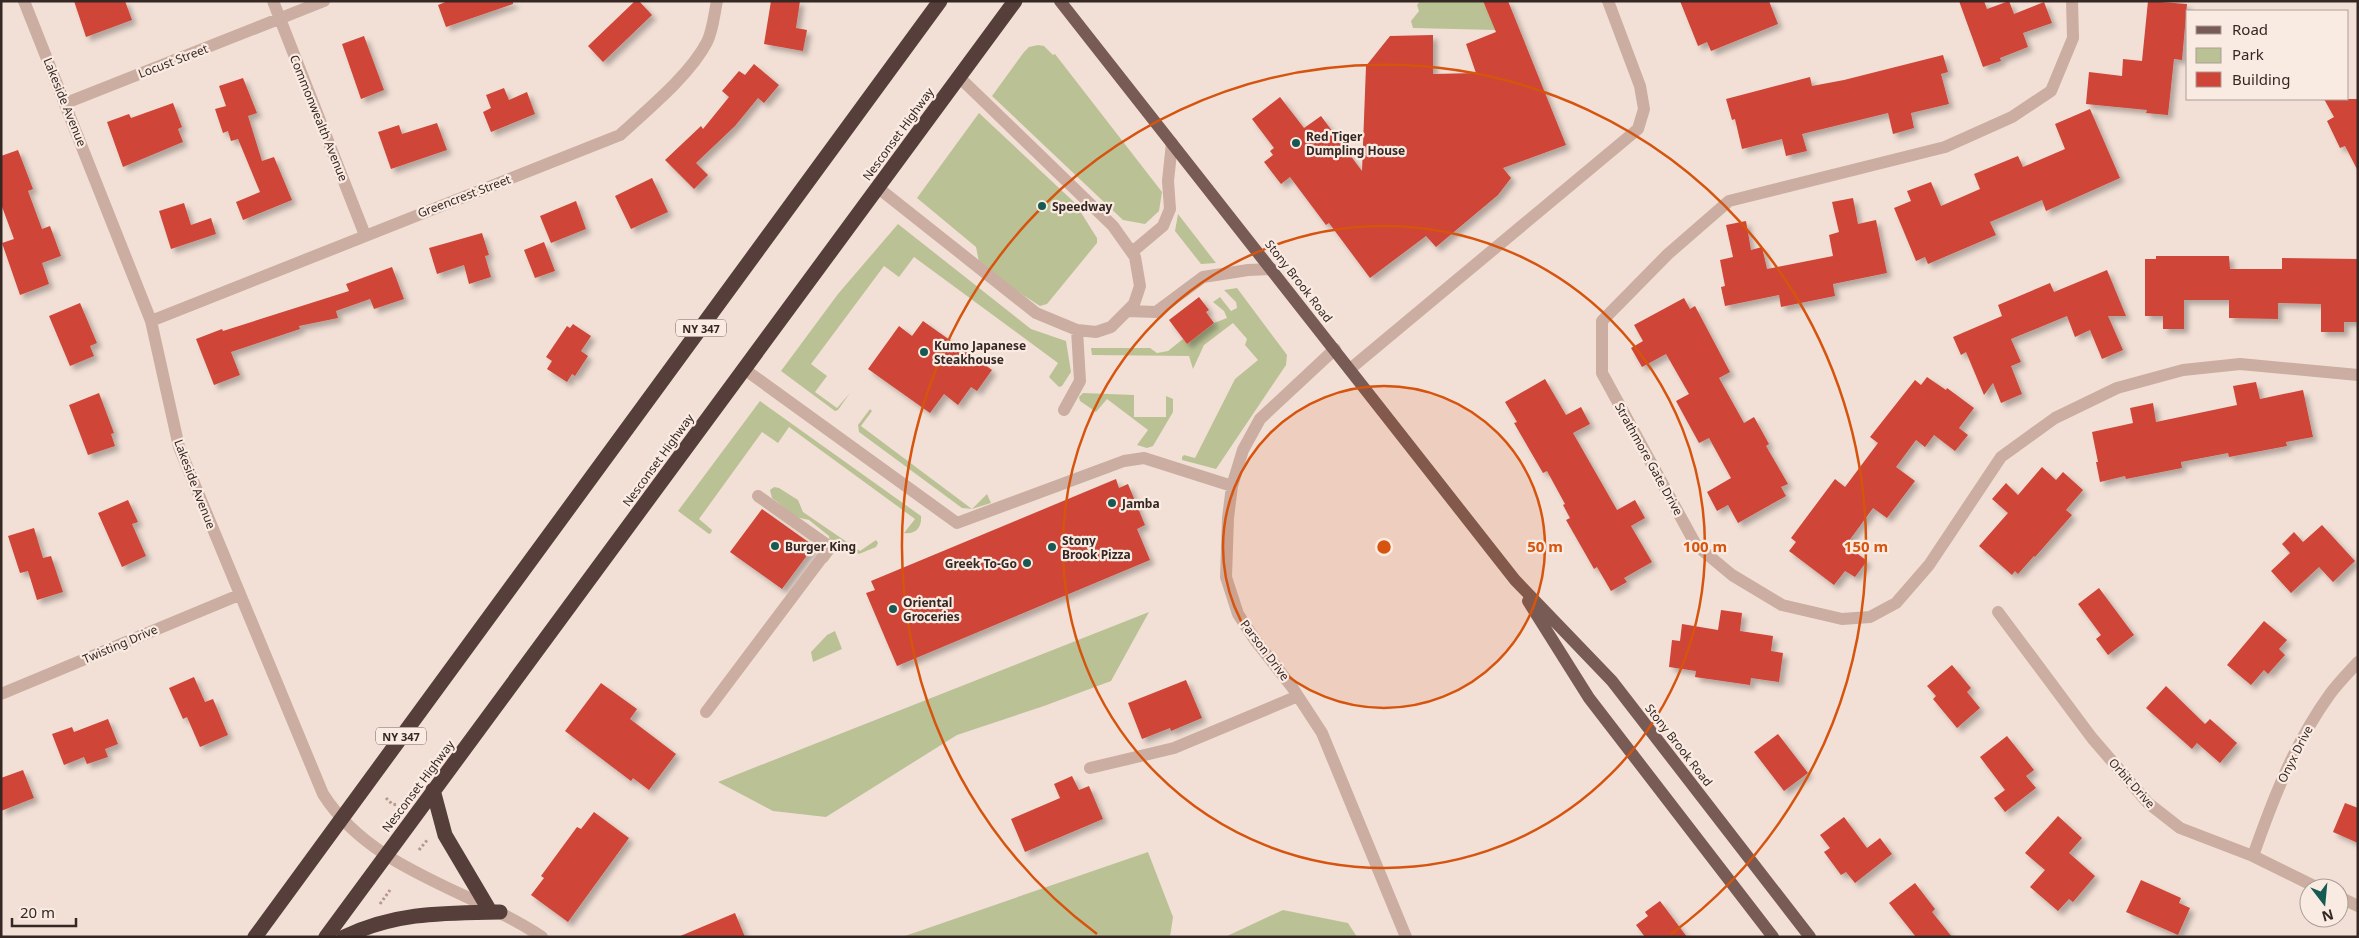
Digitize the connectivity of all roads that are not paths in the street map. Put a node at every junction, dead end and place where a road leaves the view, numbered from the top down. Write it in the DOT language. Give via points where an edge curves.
graph roads {
  1 [pos="24,1"];
  2 [pos="273,1"];
  3 [pos="324,1"];
  4 [pos="717,1"];
  5 [pos="940,1"];
  6 [pos="1014,1"];
  7 [pos="1060,1"];
  8 [pos="1608,1"];
  9 [pos="2072,1"];
  10 [pos="280,19"];
  11 [pos="959,77"];
  12 [pos="66,103"];
  13 [pos="1172,143"];
  14 [pos="878,187"];
  15 [pos="365,235"];
  16 [pos="1132,252"];
  17 [pos="1272,269"];
  18 [pos="1127,311"];
  19 [pos="151,320"];
  20 [pos="1078,330"];
  21 [pos="1335,349"];
  22 [pos="744,369"];
  23 [pos="1350,369"];
  24 [pos="2358,375"];
  25 [pos="1064,410"];
  26 [pos="1232,486"];
  27 [pos="758,496"];
  28 [pos="1515,580"];
  29 [pos="239,595"];
  30 [pos="1998,612"];
  31 [pos="2358,662"];
  32 [pos="1,679"];
  33 [pos="4,692"];
  34 [pos="1298,696"];
  35 [pos="706,712"];
  36 [pos="1090,768"];
  37 [pos="433,790"];
  38 [pos="341,819"];
  39 [pos="385,855"];
  40 [pos="2253,856"];
  41 [pos="2299,879"];
  42 [pos="493,909"];
  43 [pos="255,937"];
  44 [pos="326,937"];
  45 [pos="344,937"];
  46 [pos="542,937"];
  47 [pos="1406,937"];
  48 [pos="1773,937"];
  49 [pos="1810,937"];
  1 -- 12 [label="street, Lakeside Avenue"];
  2 -- 10 [label="street, Commonwealth Avenue"];
  3 -- 10 [label="street, Locust Street"];
  4 -- 15 [label="street, Greencrest Street" via="707,42 698,56 664,94 620,135"];
  5 -- 38 [label="highway, NY 347"];
  6 -- 11 [label="highway, Nesconset Highway"];
  7 -- 13 [label="main road, Stony Brook Road"];
  8 -- 23 [label="street" via="1640,86 1644,109 1638,129"];
  9 -- 24 [label="street, Strathmore Gate Drive" via="2073,38 2050,91 2012,117 1945,147 1729,201 1668,254 1602,321 1602,373 1696,545 1732,575 1782,606 1842,619 1870,617 1896,603 1929,565 2001,457 2055,418 2117,388 2183,370 2240,364"];
  10 -- 12 [label="street, Locust Street"];
  10 -- 15 [label="street, Commonwealth Avenue"];
  11 -- 14 [label="highway, Nesconset Highway"];
  11 -- 16 [label="street" via="1113,226"];
  12 -- 19 [label="street, Lakeside Avenue"];
  13 -- 16 [label="street" via="1168,181 1170,209 1163,226"];
  13 -- 17 [label="main road, Stony Brook Road"];
  14 -- 20 [label="street" via="1036,313"];
  14 -- 22 [label="highway, Nesconset Highway"];
  15 -- 19 [label="street, Greencrest Street"];
  16 -- 18 [label="street" via="1140,286 1134,304"];
  17 -- 18 [label="street" via="1203,277 1156,312"];
  17 -- 21 [label="main road, Stony Brook Road"];
  18 -- 20 [label="street" via="1111,328 1096,332"];
  19 -- 29 [label="street, Lakeside Avenue" via="179,447"];
  20 -- 25 [label="street" via="1080,381"];
  21 -- 23 [label="main road, Stony Brook Road"];
  21 -- 26 [label="street, Parson Drive" via="1260,420 1243,450"];
  22 -- 26 [label="street" via="957,523 1124,461 1144,458"];
  22 -- 37 [label="highway, Nesconset Highway"];
  23 -- 28 [label="main road, Stony Brook Road"];
  26 -- 34 [label="street, Parson Drive" via="1226,577 1238,614"];
  27 -- 35 [label="street" via="830,547"];
  28 -- 48 [label="main road, Stony Brook Road" via="1589,698"];
  28 -- 49 [label="main road, Stony Brook Road" via="1612,681"];
  29 -- 33 [label="street, Twisting Drive"];
  29 -- 38 [label="street, Lakeside Avenue" via="320,788"];
  30 -- 40 [label="street, Orbit Drive" via="2092,738 2148,803 2180,828"];
  31 -- 40 [label="street, Onyx Drive" via="2330,693 2304,734 2274,797"];
  32 -- 33 [label="street"];
  34 -- 36 [label="street" via="1174,748"];
  34 -- 47 [label="street, Parson Drive" via="1326,741"];
  37 -- 39 [label="highway, Nesconset Highway"];
  37 -- 42 [label="highway" via="445,835"];
  38 -- 39 [label="street, Lakeside Avenue" via="360,838"];
  38 -- 43 [label="highway, NY 347"];
  39 -- 42 [label="street, Lakeside Avenue"];
  39 -- 44 [label="highway, Nesconset Highway"];
  40 -- 41 [label="street, Orbit Drive"];
  42 -- 45 [label="highway" via="417,914 383,922"];
  42 -- 46 [label="street, Lakeside Avenue"];
}
